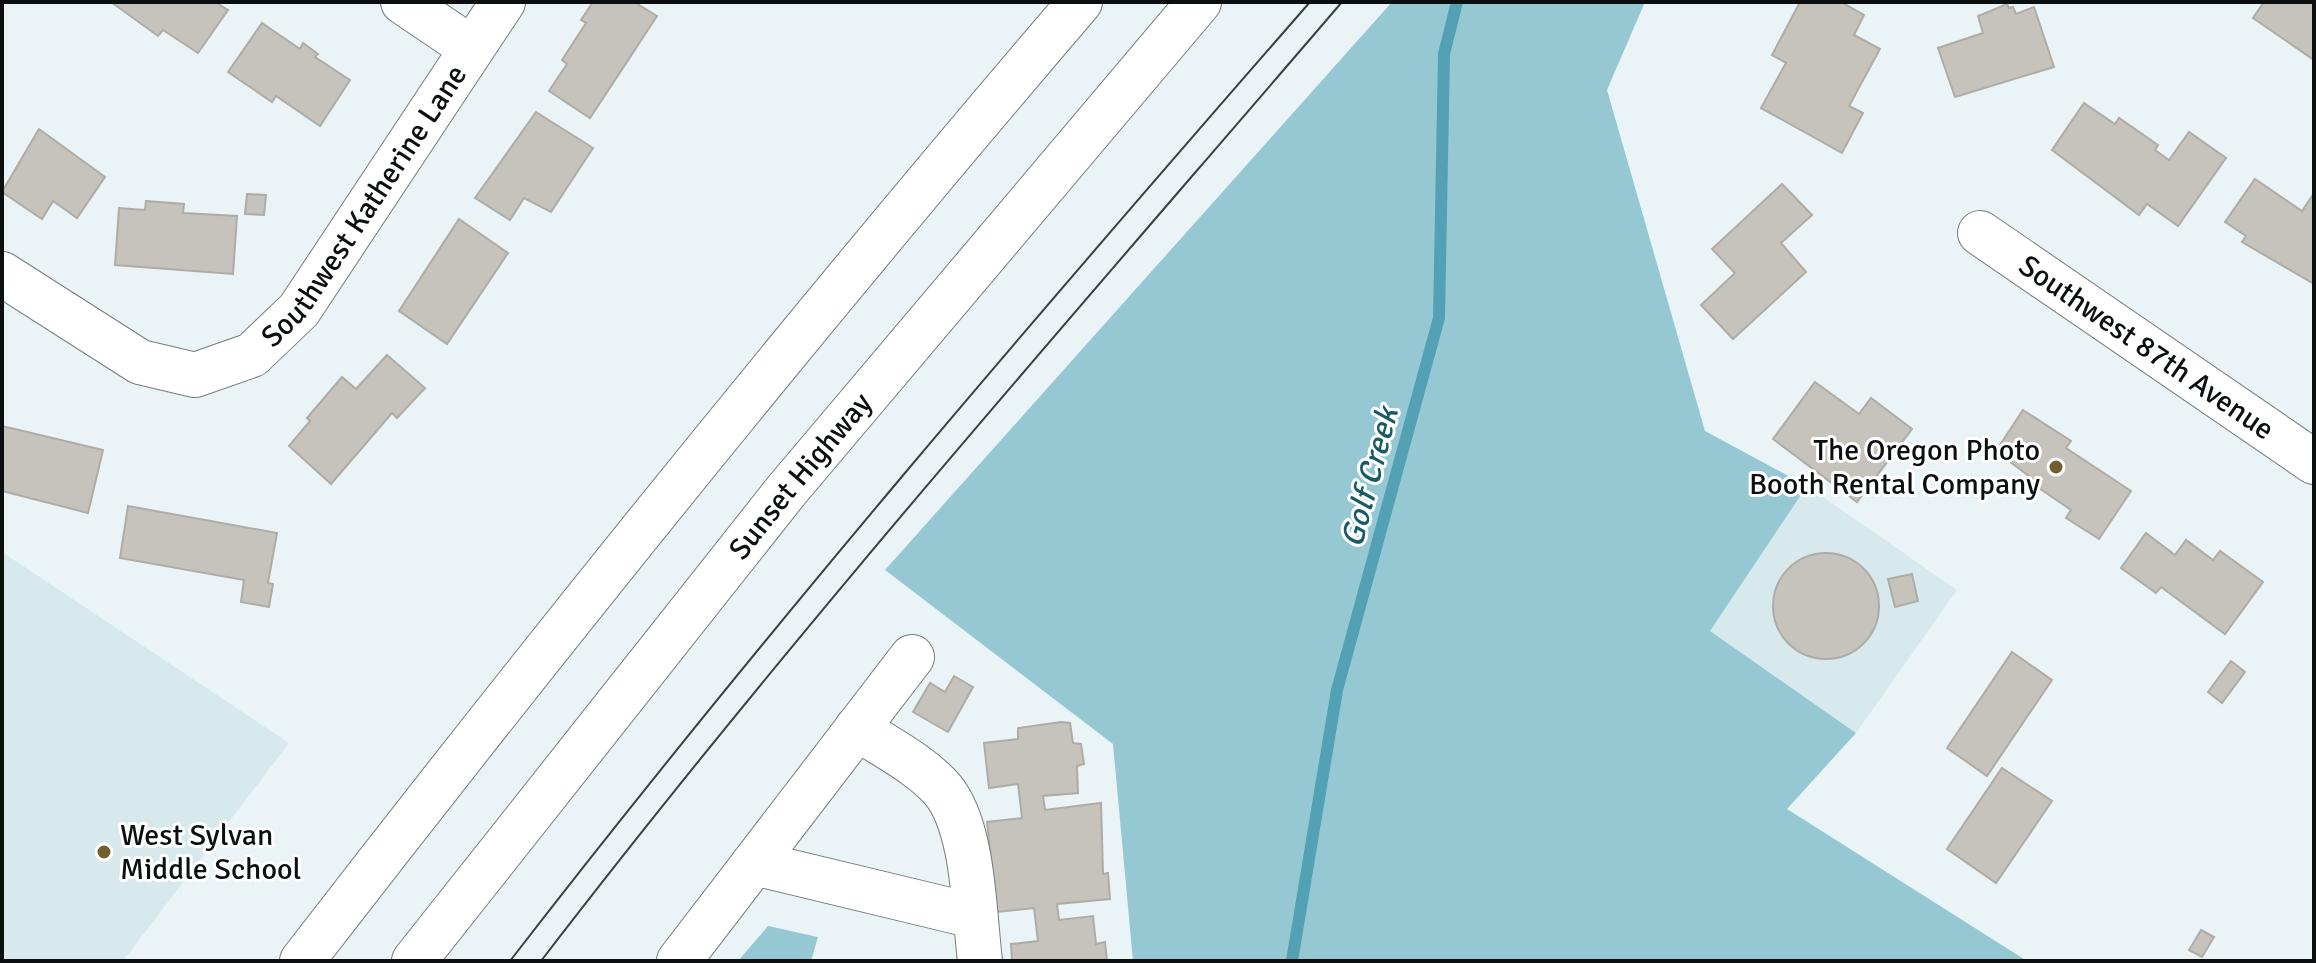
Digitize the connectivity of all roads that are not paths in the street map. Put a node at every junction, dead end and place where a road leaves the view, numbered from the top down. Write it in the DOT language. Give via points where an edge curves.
graph roads {
  1 [pos="403,2"];
  2 [pos="503,2"];
  3 [pos="1080,2"];
  4 [pos="1199,2"];
  5 [pos="471,48"];
  6 [pos="1980,233"];
  7 [pos="2,274"];
  8 [pos="2314,462"];
  9 [pos="912,657"];
  10 [pos="857,728"];
  11 [pos="754,863"];
  12 [pos="974,916"];
  13 [pos="302,961"];
  14 [pos="414,961"];
  15 [pos="679,961"];
  16 [pos="980,961"];
  1 -- 5 [label="main road"];
  2 -- 5 [label="main road, Southwest Katherine Lane"];
  3 -- 13 [label="main road" via="526,670"];
  4 -- 14 [label="main road, Sunset Highway" via="786,491"];
  5 -- 7 [label="main road, Southwest Katherine Lane" via="299,310 252,355 195,375 140,362"];
  6 -- 8 [label="main road, Southwest 87th Avenue"];
  9 -- 10 [label="main road"];
  10 -- 11 [label="main road"];
  10 -- 12 [label="main road" via="927,775 950,799 962,829"];
  11 -- 12 [label="main road"];
  11 -- 15 [label="main road"];
  12 -- 16 [label="main road"];
}
